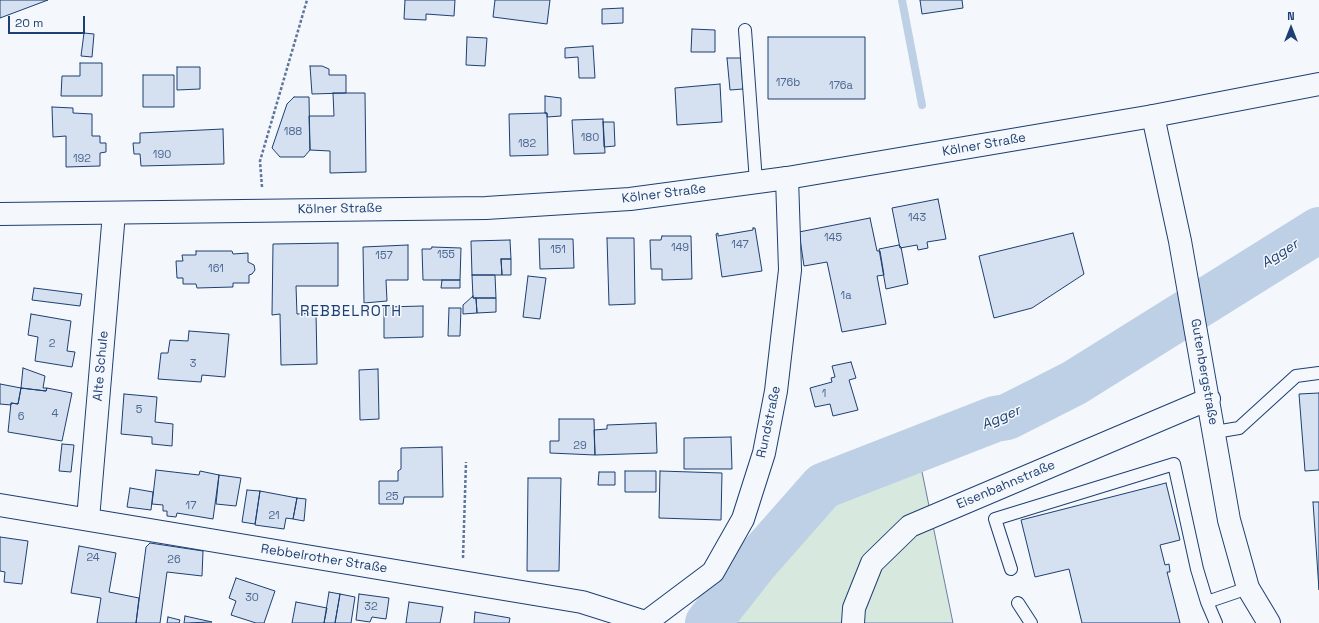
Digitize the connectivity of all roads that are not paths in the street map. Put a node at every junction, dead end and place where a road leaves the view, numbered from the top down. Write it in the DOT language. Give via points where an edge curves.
graph roads {
  1 [pos="745,30"];
  2 [pos="1319,84"];
  3 [pos="1153,116"];
  4 [pos="787,178"];
  5 [pos="756,182"];
  6 [pos="114,213"];
  7 [pos="0,214"];
  8 [pos="1319,373"];
  9 [pos="1209,399"];
  10 [pos="1215,432"];
  11 [pos="0,505"];
  12 [pos="88,519"];
  13 [pos="1011,569"];
  14 [pos="1248,588"];
  15 [pos="1207,602"];
  16 [pos="1018,603"];
  17 [pos="645,623"];
  18 [pos="853,623"];
  19 [pos="1031,623"];
  20 [pos="1216,623"];
  21 [pos="1269,623"];
  1 -- 5 [label="lane"];
  2 -- 3 [label="street, Kölner Straße"];
  3 -- 4 [label="street, Kölner Straße"];
  3 -- 9 [label="street, Gutenbergstraße" via="1180,241"];
  4 -- 5 [label="street, Kölner Straße"];
  4 -- 17 [label="street, Rundstraße" via="790,270 777,383 764,453 743,519 712,572"];
  5 -- 6 [label="street, Kölner Straße" via="630,199 493,207"];
  6 -- 7 [label="street, Kölner Straße"];
  6 -- 12 [label="street, Alte Schule"];
  8 -- 10 [label="lane" via="1296,376 1239,428"];
  9 -- 10 [label="street, Gutenbergstraße"];
  9 -- 18 [label="street, Eisenbahnstraße" via="910,526 872,563 854,608"];
  10 -- 14 [label="street, Gutenbergstraße" via="1229,520"];
  11 -- 12 [label="street, Rebbelrother Straße"];
  12 -- 17 [label="street, Rebbelrother Straße" via="582,602"];
  13 -- 15 [label="lane" via="995,519 1174,464 1197,569"];
  14 -- 15 [label="lane"];
  14 -- 21 [label="street, Gutenbergstraße"];
  15 -- 20 [label="lane"];
  16 -- 19 [label="lane"];
}
